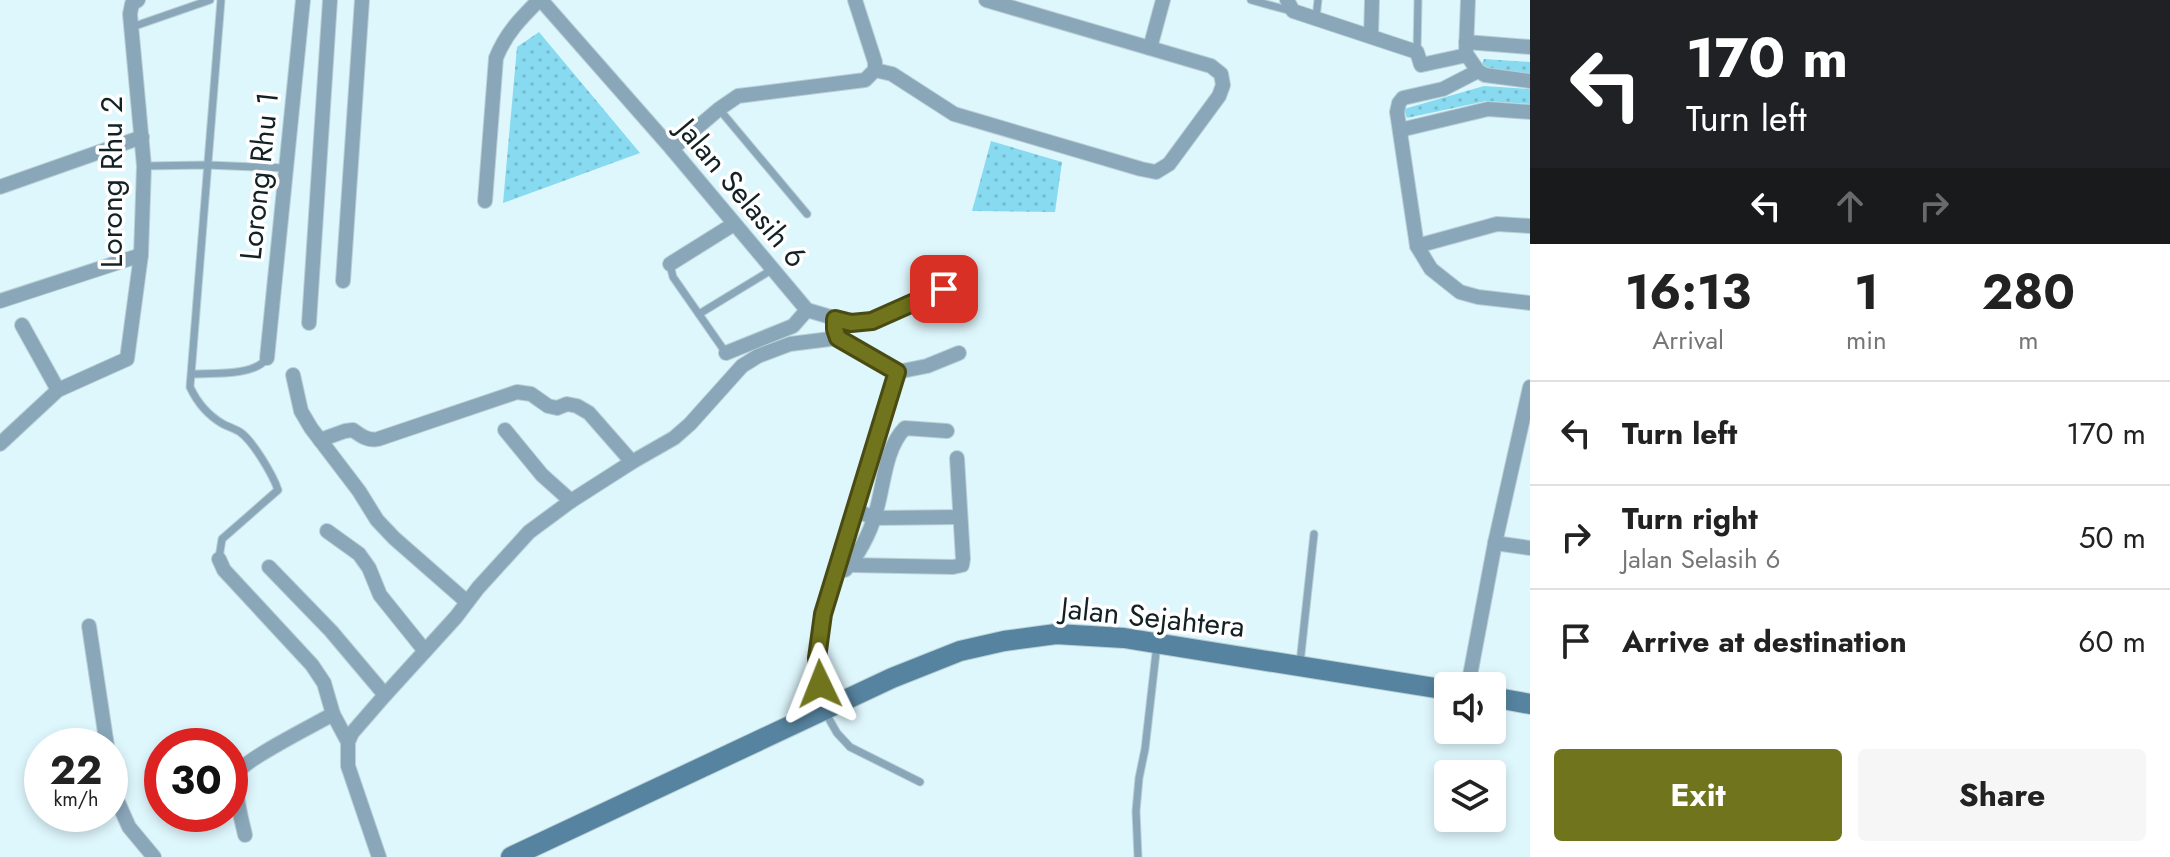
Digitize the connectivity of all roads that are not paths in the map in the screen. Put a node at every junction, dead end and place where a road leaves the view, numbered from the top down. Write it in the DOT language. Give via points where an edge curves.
graph roads {
  1 [pos="210,0"];
  2 [pos="221,0"];
  3 [pos="303,0"];
  4 [pos="330,0"];
  5 [pos="362,0"];
  6 [pos="540,0"];
  7 [pos="855,0"];
  8 [pos="986,0"];
  9 [pos="1163,0"];
  10 [pos="1251,0"];
  11 [pos="1318,0"];
  12 [pos="1372,0"];
  13 [pos="1418,0"];
  14 [pos="1468,0"];
  15 [pos="135,2"];
  16 [pos="1290,6"];
  17 [pos="1316,19"];
  18 [pos="132,27"];
  19 [pos="1371,36"];
  20 [pos="1530,47"];
  21 [pos="1150,48"];
  22 [pos="1466,48"];
  23 [pos="1419,58"];
  24 [pos="875,70"];
  25 [pos="1478,71"];
  26 [pos="1530,81"];
  27 [pos="719,109"];
  28 [pos="1530,112"];
  29 [pos="1400,130"];
  30 [pos="142,137"];
  31 [pos="672,149"];
  32 [pos="207,165"];
  33 [pos="144,166"];
  34 [pos="285,168"];
  35 [pos="0,187"];
  36 [pos="485,201"];
  37 [pos="807,214"];
  38 [pos="734,224"];
  39 [pos="1530,226"];
  40 [pos="1417,246"];
  41 [pos="141,255"];
  42 [pos="670,264"];
  43 [pos="773,269"];
  44 [pos="343,281"];
  45 [pos="944,289"];
  46 [pos="0,301"];
  47 [pos="1530,303"];
  48 [pos="807,310"];
  49 [pos="699,314"];
  50 [pos="835,319"];
  51 [pos="309,323"];
  52 [pos="22,325"];
  53 [pos="838,338"];
  54 [pos="726,353"];
  55 [pos="959,353"];
  56 [pos="267,358"];
  57 [pos="897,372"];
  58 [pos="192,374"];
  59 [pos="293,375"];
  60 [pos="1530,387"];
  61 [pos="58,390"];
  62 [pos="505,430"];
  63 [pos="947,431"];
  64 [pos="320,440"];
  65 [pos="0,444"];
  66 [pos="957,458"];
  67 [pos="632,462"];
  68 [pos="571,501"];
  69 [pos="854,510"];
  70 [pos="960,517"];
  71 [pos="875,518"];
  72 [pos="327,531"];
  73 [pos="1314,534"];
  74 [pos="1495,543"];
  75 [pos="1530,548"];
  76 [pos="219,559"];
  77 [pos="849,565"];
  78 [pos="269,567"];
  79 [pos="831,584"];
  80 [pos="467,602"];
  81 [pos="89,626"];
  82 [pos="1157,642"];
  83 [pos="425,651"];
  84 [pos="1300,665"];
  85 [pos="1471,672"];
  86 [pos="1434,688"];
  87 [pos="385,695"];
  88 [pos="1506,700"];
  89 [pos="1530,704"];
  90 [pos="823,710"];
  91 [pos="333,714"];
  92 [pos="104,728"];
  93 [pos="348,742"];
  94 [pos="920,782"];
  95 [pos="128,825"];
  96 [pos="245,835"];
  97 [pos="154,857"];
  98 [pos="379,857"];
  99 [pos="511,857"];
  100 [pos="1138,857"];
  1 -- 18 [label="lane"];
  2 -- 32 [label="lane"];
  3 -- 34 [label="street, Lorong Rhu 1"];
  4 -- 51 [label="street"];
  5 -- 44 [label="street"];
  6 -- 31 [label="street, Jalan Selasih 6"];
  6 -- 36 [label="street" via="514,25 496,58"];
  7 -- 24 [label="street"];
  8 -- 21 [label="street"];
  9 -- 21 [label="street"];
  10 -- 16 [label="lane"];
  11 -- 17 [label="lane"];
  12 -- 19 [label="street"];
  13 -- 23 [label="lane"];
  14 -- 22 [label="street"];
  15 -- 18 [label="street, Lorong Rhu 2"];
  16 -- 17 [label="street"];
  17 -- 19 [label="street"];
  18 -- 30 [label="street, Lorong Rhu 2"];
  19 -- 23 [label="street"];
  20 -- 22 [label="street"];
  21 -- 24 [label="street" via="1211,66 1221,74 1223,85 1169,164 1156,172 954,114 892,74"];
  22 -- 23 [label="street"];
  22 -- 25 [label="street"];
  24 -- 27 [label="street" via="865,80 738,96"];
  25 -- 26 [label="street"];
  25 -- 29 [label="street" via="1443,89 1403,98 1397,112"];
  27 -- 31 [label="street"];
  27 -- 37 [label="lane"];
  28 -- 29 [label="street" via="1488,109"];
  29 -- 40 [label="street"];
  30 -- 33 [label="street, Lorong Rhu 2"];
  30 -- 35 [label="street"];
  31 -- 38 [label="street, Jalan Selasih 6"];
  32 -- 33 [label="lane"];
  32 -- 34 [label="lane"];
  32 -- 58 [label="lane"];
  33 -- 41 [label="street, Lorong Rhu 2"];
  34 -- 56 [label="street, Lorong Rhu 1"];
  38 -- 42 [label="street"];
  38 -- 43 [label="street, Jalan Selasih 6"];
  39 -- 40 [label="street" via="1497,224"];
  40 -- 47 [label="street" via="1431,269 1460,292"];
  41 -- 46 [label="street"];
  41 -- 61 [label="street, Lorong Rhu 2" via="127,359"];
  42 -- 49 [label="lane"];
  43 -- 48 [label="street, Jalan Selasih 6"];
  43 -- 49 [label="lane"];
  45 -- 50 [label="street, Jalan Selasih 6" via="872,321"];
  48 -- 50 [label="street, Jalan Selasih 6"];
  48 -- 54 [label="street" via="793,326"];
  49 -- 54 [label="lane"];
  50 -- 53 [label="street"];
  52 -- 61 [label="street"];
  53 -- 57 [label="street"];
  53 -- 67 [label="street" via="790,344 758,356 742,366 674,438"];
  55 -- 57 [label="street"];
  56 -- 58 [label="lane" via="249,370"];
  57 -- 69 [label="street"];
  58 -- 76 [label="lane" via="194,395 210,415 247,438 278,490 222,539"];
  59 -- 64 [label="street" via="301,411"];
  60 -- 74 [label="street"];
  61 -- 65 [label="street"];
  62 -- 68 [label="street"];
  63 -- 71 [label="street" via="905,428 899,434"];
  64 -- 67 [label="street" via="353,430 378,439 517,392 548,406 567,404 589,413"];
  64 -- 80 [label="street" via="377,520"];
  66 -- 70 [label="street"];
  67 -- 68 [label="street"];
  68 -- 80 [label="street" via="529,532"];
  69 -- 71 [label="street"];
  69 -- 79 [label="street"];
  70 -- 71 [label="street"];
  70 -- 77 [label="street" via="962,565"];
  71 -- 77 [label="street"];
  72 -- 83 [label="street" via="359,554 380,595"];
  73 -- 84 [label="lane"];
  74 -- 75 [label="street"];
  74 -- 85 [label="street"];
  76 -- 91 [label="street" via="312,665"];
  77 -- 79 [label="street"];
  78 -- 87 [label="street"];
  79 -- 90 [label="street" via="817,658"];
  80 -- 83 [label="street"];
  81 -- 92 [label="street"];
  82 -- 84 [label="main road, Jalan Sejahtera"];
  82 -- 90 [label="main road, Jalan Sejahtera" via="1056,634 1004,641 946,657"];
  82 -- 100 [label="lane" via="1137,800"];
  83 -- 87 [label="street"];
  84 -- 86 [label="main road, Jalan Sejahtera"];
  87 -- 93 [label="street"];
  88 -- 89 [label="main road"];
  90 -- 94 [label="lane" via="850,747"];
  90 -- 99 [label="main road, Jalan Sejahtera"];
  91 -- 93 [label="street"];
  91 -- 96 [label="street" via="252,757 238,772"];
  93 -- 98 [label="street" via="348,766"];
  95 -- 97 [label="street"];
}
